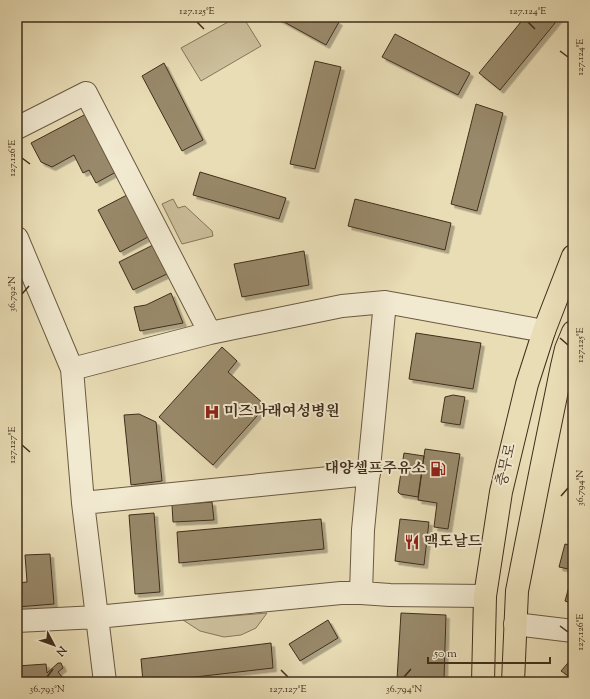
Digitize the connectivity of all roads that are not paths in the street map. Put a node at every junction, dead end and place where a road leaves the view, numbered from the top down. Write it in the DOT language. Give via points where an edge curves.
graph roads {
  1 [pos="17,128"];
  2 [pos="17,238"];
  3 [pos="573,256"];
  4 [pos="385,302"];
  5 [pos="544,331"];
  6 [pos="573,332"];
  7 [pos="210,334"];
  8 [pos="72,369"];
  9 [pos="369,474"];
  10 [pos="83,503"];
  11 [pos="361,593"];
  12 [pos="485,596"];
  13 [pos="97,617"];
  14 [pos="17,621"];
  15 [pos="515,624"];
  16 [pos="573,631"];
  17 [pos="105,682"];
  18 [pos="483,682"];
  19 [pos="513,682"];
  1 -- 7 [label="street" via="86,93"];
  2 -- 8 [label="street"];
  3 -- 5 [label="main road, 충무로"];
  4 -- 5 [label="street"];
  4 -- 7 [label="street" via="342,306"];
  4 -- 9 [label="street"];
  5 -- 12 [label="main road, 충무로" via="526,384 501,492"];
  6 -- 15 [label="main road" via="564,355 540,469 518,591"];
  7 -- 8 [label="street"];
  8 -- 10 [label="street"];
  9 -- 10 [label="street"];
  9 -- 11 [label="street" via="363,530"];
  10 -- 13 [label="street"];
  11 -- 12 [label="street"];
  11 -- 13 [label="street"];
  12 -- 18 [label="main road, 충무로"];
  13 -- 14 [label="street"];
  13 -- 17 [label="street"];
  15 -- 16 [label="street"];
  15 -- 19 [label="main road"];
}
